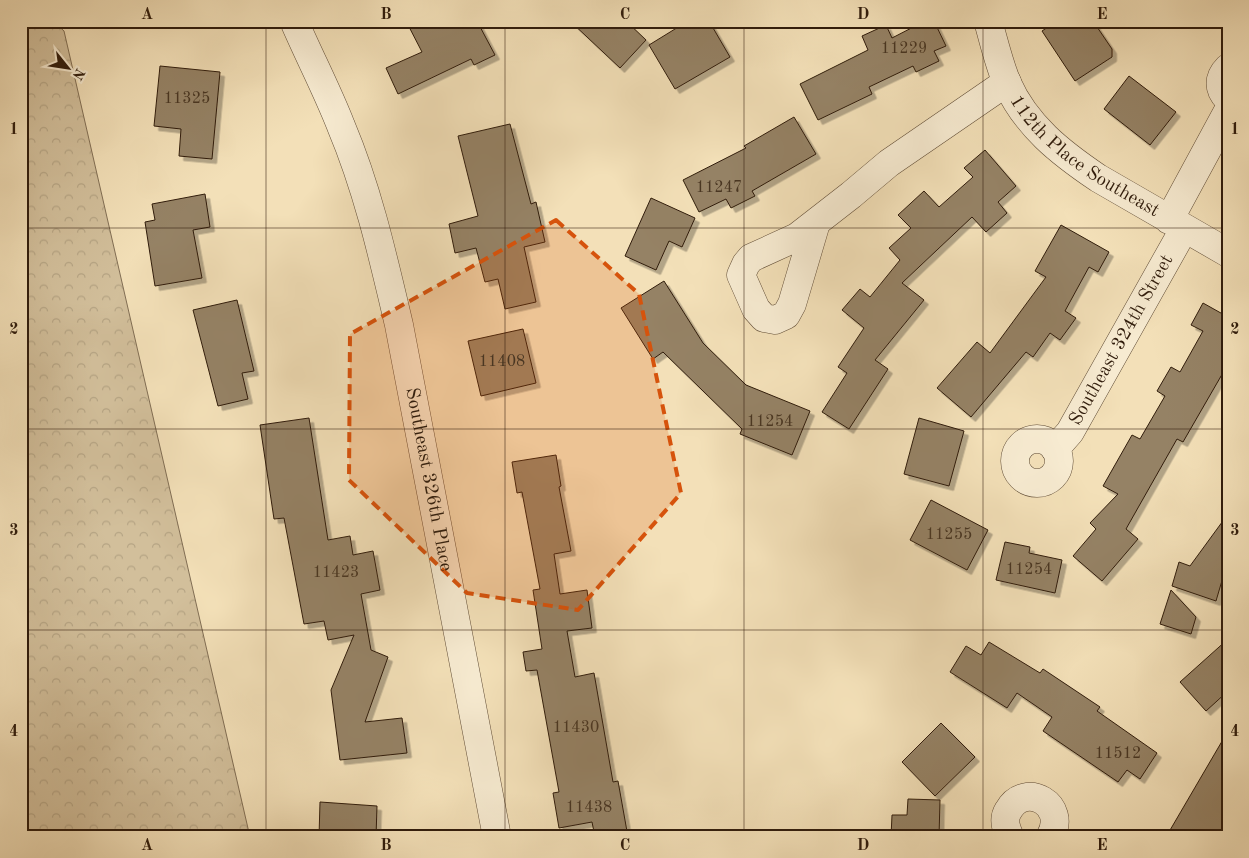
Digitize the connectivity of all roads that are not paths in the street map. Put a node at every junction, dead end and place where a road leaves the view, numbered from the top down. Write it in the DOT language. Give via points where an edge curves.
graph roads {
  1 [pos="294,21"];
  2 [pos="988,21"];
  3 [pos="1228,68"];
  4 [pos="1007,82"];
  5 [pos="1228,99"];
  6 [pos="1228,111"];
  7 [pos="816,223"];
  8 [pos="1176,225"];
  9 [pos="1228,253"];
  10 [pos="1055,449"];
  11 [pos="497,837"];
  12 [pos="1010,837"];
  13 [pos="1050,837"];
  1 -- 11 [label="street, Southeast 326th Place" via="341,126 361,179 380,246 399,324"];
  2 -- 4 [label="street, 112th Place Southeast"];
  3 -- 5 [label="street" via="1220,84"];
  4 -- 7 [label="street" via="889,163"];
  4 -- 8 [label="street, 112th Place Southeast" via="1024,113 1062,153"];
  6 -- 8 [label="street, Southeast 324th Street"];
  8 -- 9 [label="street, 112th Place Southeast"];
  8 -- 10 [label="street, Southeast 324th Street" via="1070,432"];
  12 -- 13 [label="street" via="1005,823 1006,814 1017,800 1032,797 1046,802 1052,809 1055,824"];
}
